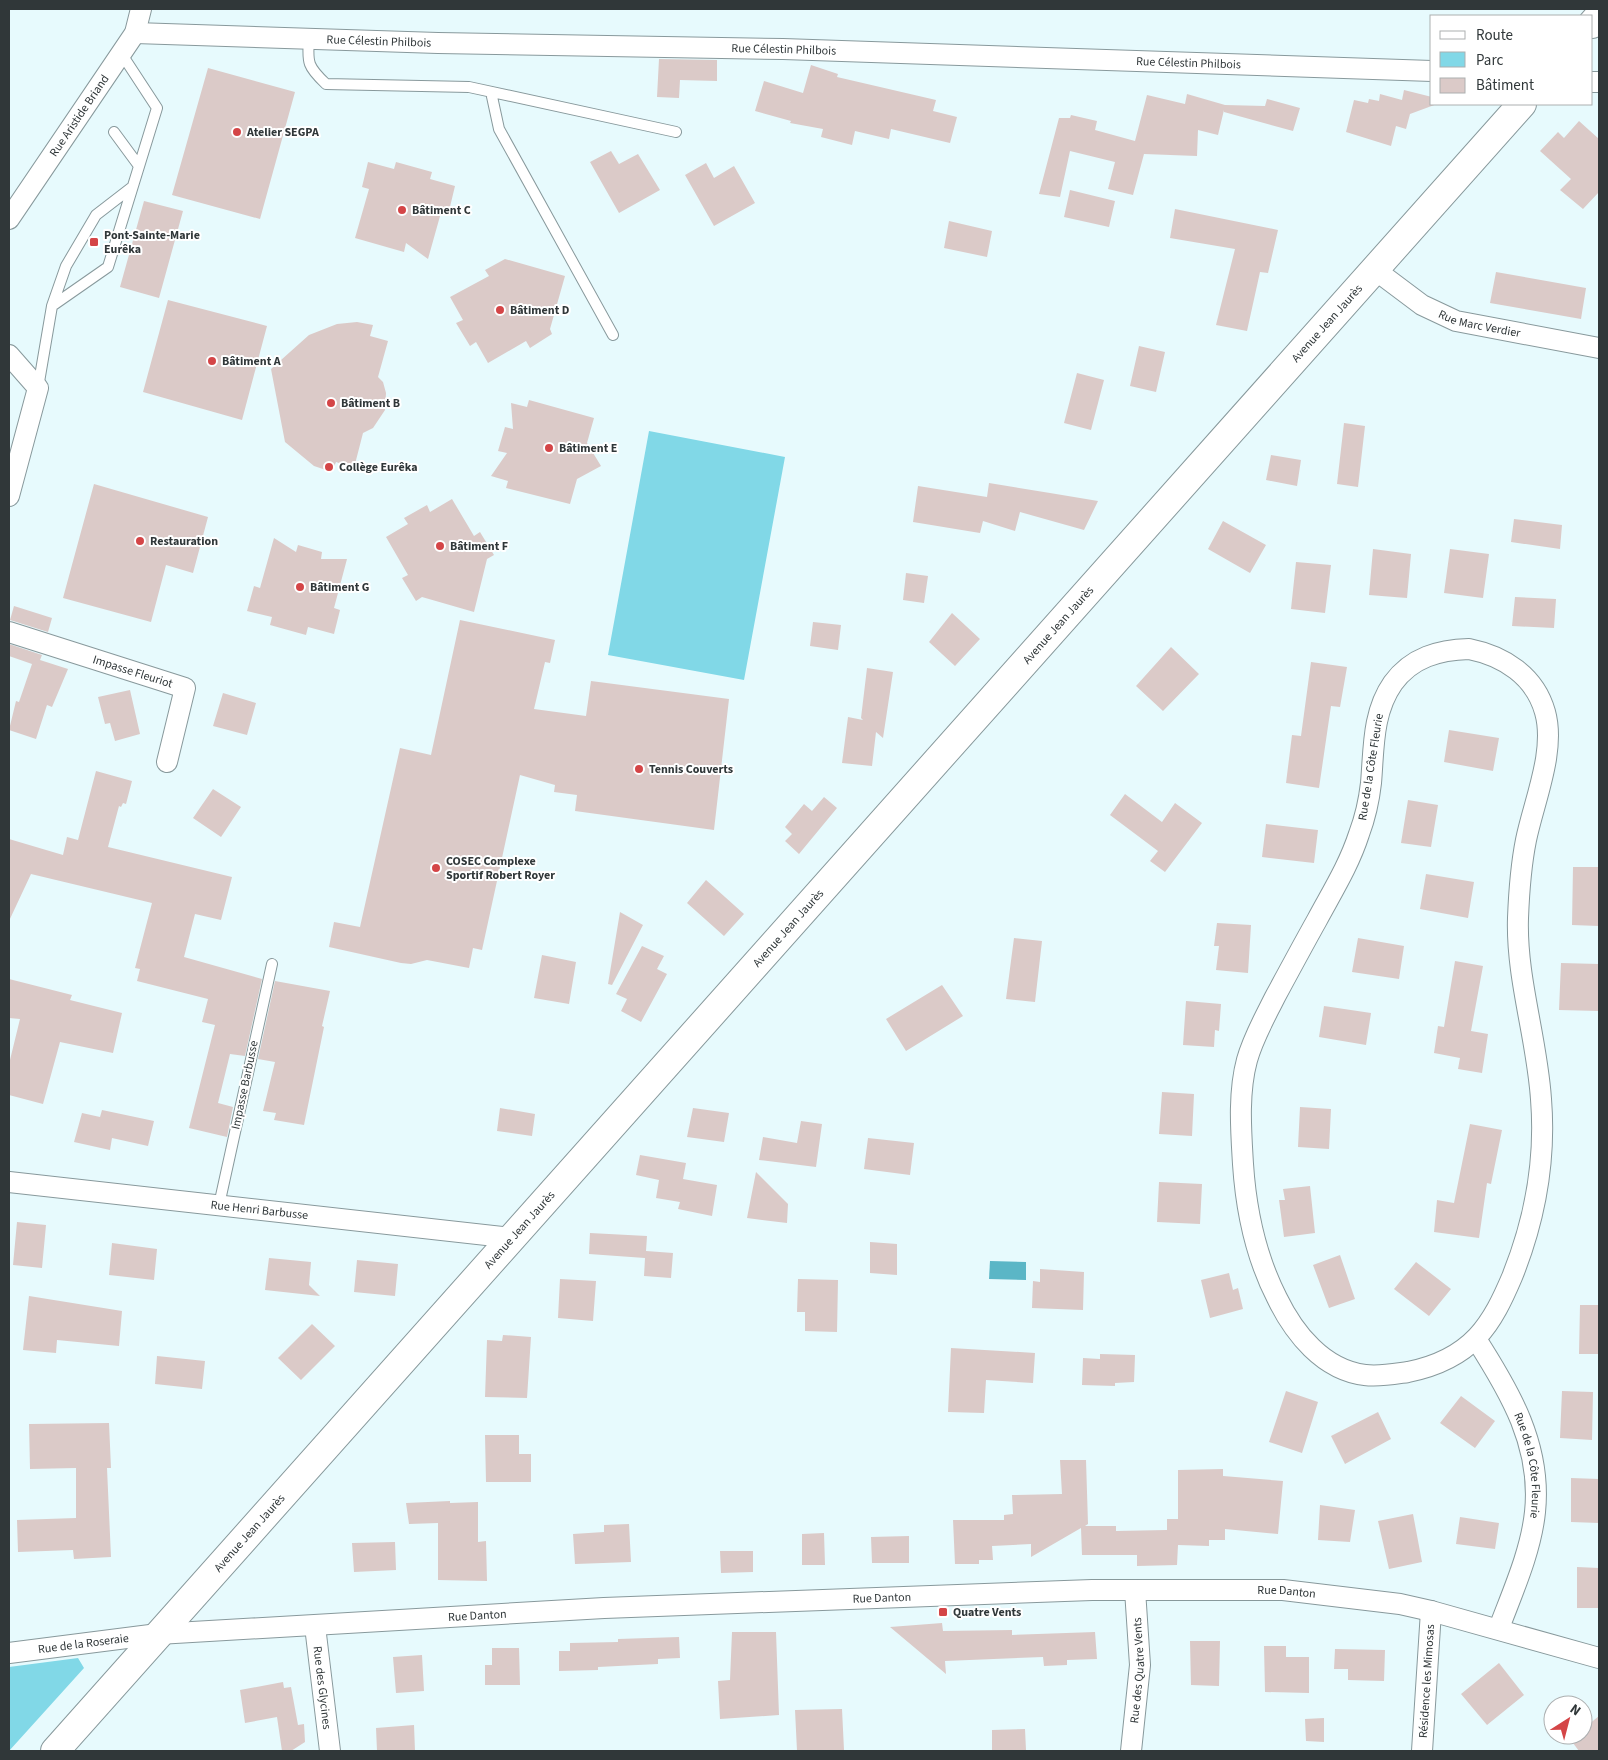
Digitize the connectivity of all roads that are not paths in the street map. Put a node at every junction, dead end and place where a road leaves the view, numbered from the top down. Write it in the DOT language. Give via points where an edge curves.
graph roads {
  1 [pos="141,9"];
  2 [pos="134,33"];
  3 [pos="309,39"];
  4 [pos="121,53"];
  5 [pos="1430,71"];
  6 [pos="491,92"];
  7 [pos="1521,105"];
  8 [pos="114,132"];
  9 [pos="676,132"];
  10 [pos="139,166"];
  11 [pos="131,188"];
  12 [pos="9,219"];
  13 [pos="1374,269"];
  14 [pos="52,306"];
  15 [pos="613,335"];
  16 [pos="1599,348"];
  17 [pos="9,355"];
  18 [pos="38,388"];
  19 [pos="9,496"];
  20 [pos="9,632"];
  21 [pos="167,762"];
  22 [pos="272,964"];
  23 [pos="9,1182"];
  24 [pos="219,1205"];
  25 [pos="512,1238"];
  26 [pos="1476,1339"];
  27 [pos="1135,1590"];
  28 [pos="1431,1611"];
  29 [pos="315,1626"];
  30 [pos="1499,1628"];
  31 [pos="158,1634"];
  32 [pos="9,1653"];
  33 [pos="1599,1658"];
  34 [pos="55,1751"];
  35 [pos="330,1751"];
  36 [pos="1131,1751"];
  37 [pos="1422,1751"];
  1 -- 2 [label="street, Rue Aristide Briand"];
  2 -- 3 [label="street, Rue Célestin Philbois"];
  2 -- 4 [label="street, Rue Aristide Briand"];
  3 -- 5 [label="street, Rue Célestin Philbois" via="783,49"];
  3 -- 6 [label="lane" via="307,60 313,72 326,84 469,87"];
  4 -- 10 [label="lane" via="157,108"];
  4 -- 12 [label="street, Rue Aristide Briand"];
  6 -- 9 [label="lane"];
  6 -- 15 [label="lane" via="499,129"];
  7 -- 13 [label="main road, Avenue Jean Jaurès"];
  8 -- 10 [label="lane"];
  10 -- 11 [label="lane"];
  11 -- 14 [label="lane" via="96,215 66,266"];
  11 -- 14 [label="lane" via="108,267"];
  13 -- 16 [label="street, Rue Marc Verdier" via="1422,305 1456,320"];
  13 -- 25 [label="main road, Avenue Jean Jaurès"];
  14 -- 18 [label="lane"];
  17 -- 18 [label="street"];
  18 -- 19 [label="street"];
  20 -- 21 [label="street, Impasse Fleuriot" via="185,688"];
  22 -- 24 [label="lane, Impasse Barbusse"];
  23 -- 24 [label="street, Rue Henri Barbusse"];
  24 -- 25 [label="street, Rue Henri Barbusse"];
  25 -- 31 [label="main road, Avenue Jean Jaurès"];
  26 -- 26 [label="street, Rue de la Côte Fleurie" via="1501,1304 1528,1236 1539,1189 1542,1099 1518,951 1518,924 1525,844 1547,751 1548,730 1537,693 1524,675 1506,661 1469,649 1426,655 1396,679 1383,700 1377,721 1371,788 1358,839 1272,1003 1246,1062 1241,1138 1245,1195 1266,1276 1292,1328 1313,1351 1339,1367 1363,1375 1392,1374 1420,1370 1446,1361"];
  26 -- 30 [label="street, Rue de la Côte Fleurie" via="1522,1418 1532,1451 1536,1481 1535,1513 1528,1544"];
  27 -- 28 [label="street, Rue Danton" via="1283,1590 1400,1604"];
  27 -- 29 [label="street, Rue Danton" via="919,1594 604,1608"];
  27 -- 36 [label="street, Rue des Quatre Vents" via="1140,1665"];
  28 -- 30 [label="street, Rue Danton"];
  28 -- 37 [label="street, Résidence les Mimosas"];
  29 -- 31 [label="street, Rue Danton"];
  29 -- 35 [label="street, Rue des Glycines"];
  30 -- 33 [label="street, Rue Danton"];
  31 -- 32 [label="street, Rue de la Roseraie"];
  31 -- 34 [label="main road, Avenue Jean Jaurès"];
}
